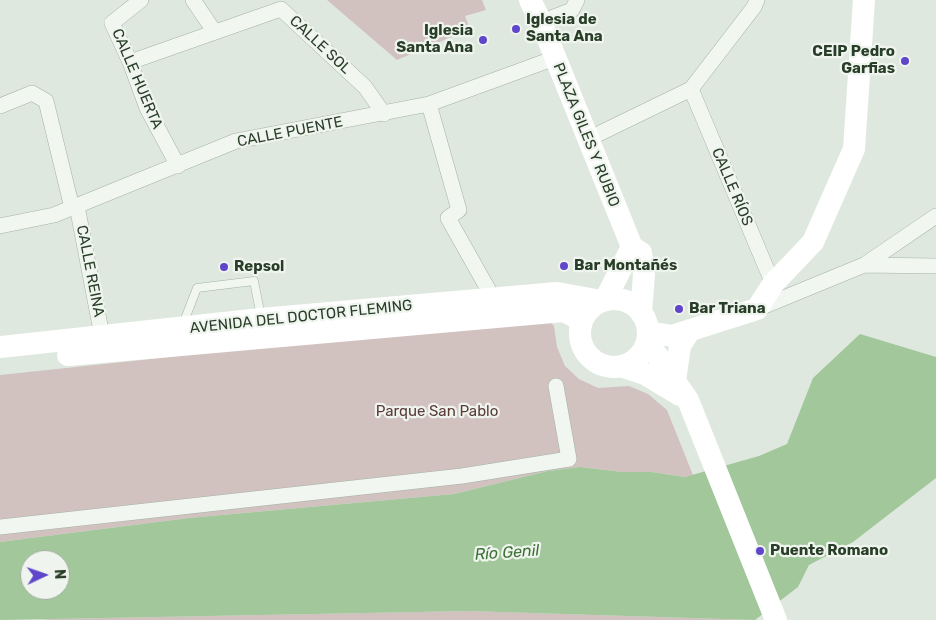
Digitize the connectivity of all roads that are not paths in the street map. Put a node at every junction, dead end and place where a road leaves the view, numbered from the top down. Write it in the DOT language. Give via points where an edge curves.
graph roads {
  1 [pos="142,0"];
  2 [pos="193,0"];
  3 [pos="530,0"];
  4 [pos="578,0"];
  5 [pos="757,0"];
  6 [pos="864,0"];
  7 [pos="541,22"];
  8 [pos="214,31"];
  9 [pos="555,58"];
  10 [pos="130,62"];
  11 [pos="691,89"];
  12 [pos="429,104"];
  13 [pos="0,106"];
  14 [pos="384,114"];
  15 [pos="588,139"];
  16 [pos="178,166"];
  17 [pos="74,207"];
  18 [pos="936,216"];
  19 [pos="0,226"];
  20 [pos="632,247"];
  21 [pos="864,265"];
  22 [pos="936,266"];
  23 [pos="773,284"];
  24 [pos="493,298"];
  25 [pos="603,300"];
  26 [pos="757,309"];
  27 [pos="261,319"];
  28 [pos="582,322"];
  29 [pos="645,328"];
  30 [pos="181,329"];
  31 [pos="690,330"];
  32 [pos="102,336"];
  33 [pos="0,347"];
  34 [pos="0,362"];
  35 [pos="621,366"];
  36 [pos="675,381"];
  37 [pos="556,386"];
  38 [pos="688,400"];
  39 [pos="0,527"];
  40 [pos="776,620"];
  1 -- 10 [label="street, CALLE HUERTA" via="112,23"];
  2 -- 8 [label="street"];
  3 -- 7 [label="street, PLAZA GILES Y RUBIO"];
  4 -- 7 [label="street" via="572,10"];
  5 -- 11 [label="street"];
  6 -- 23 [label="street" via="854,149 813,242"];
  7 -- 9 [label="street, PLAZA GILES Y RUBIO"];
  8 -- 10 [label="street, CALLE SOL"];
  8 -- 14 [label="street, CALLE SOL" via="281,9 365,87"];
  9 -- 12 [label="street, CALLE PUENTE"];
  9 -- 15 [label="street, PLAZA GILES Y RUBIO"];
  10 -- 16 [label="street, CALLE HUERTA" via="146,108"];
  11 -- 15 [label="street"];
  11 -- 23 [label="street, CALLE RÍOS"];
  12 -- 14 [label="street, CALLE PUENTE"];
  12 -- 24 [label="street" via="459,210 448,218"];
  13 -- 17 [label="street, CALLE REINA" via="32,93 46,101"];
  14 -- 16 [label="street, CALLE PUENTE" via="236,141"];
  15 -- 20 [label="street, PLAZA GILES Y RUBIO"];
  16 -- 17 [label="street, CALLE PUENTE"];
  17 -- 19 [label="street, CALLE PUENTE" via="54,215"];
  17 -- 32 [label="street, CALLE REINA"];
  18 -- 21 [label="street"];
  20 -- 25 [label="street"];
  20 -- 29 [label="street, PLAZA GILES Y RUBIO" via="641,254"];
  21 -- 22 [label="street"];
  21 -- 26 [label="street"];
  23 -- 26 [label="street"];
  24 -- 25 [label="street, AVENIDA DEL DOCTOR FLEMING" via="557,292"];
  24 -- 27 [label="street, AVENIDA DEL DOCTOR FLEMING"];
  25 -- 28 [label="street" via="593,306"];
  25 -- 29 [label="street" via="624,300"];
  26 -- 31 [label="street"];
  27 -- 30 [label="street, AVENIDA DEL DOCTOR FLEMING"];
  27 -- 30 [label="lane" via="254,281 206,286 197,288"];
  28 -- 34 [label="street, AVENIDA DEL DOCTOR FLEMING" via="564,311"];
  28 -- 35 [label="street" via="581,340 590,357 599,363"];
  29 -- 31 [label="street" via="672,336"];
  29 -- 35 [label="street" via="638,357"];
  29 -- 36 [label="street"];
  30 -- 32 [label="street, AVENIDA DEL DOCTOR FLEMING"];
  31 -- 36 [label="street" via="680,346"];
  32 -- 33 [label="street, AVENIDA DEL DOCTOR FLEMING"];
  35 -- 38 [label="street" via="645,374"];
  36 -- 38 [label="street"];
  37 -- 39 [label="street" via="569,459 462,476"];
  38 -- 40 [label="street"];
}
